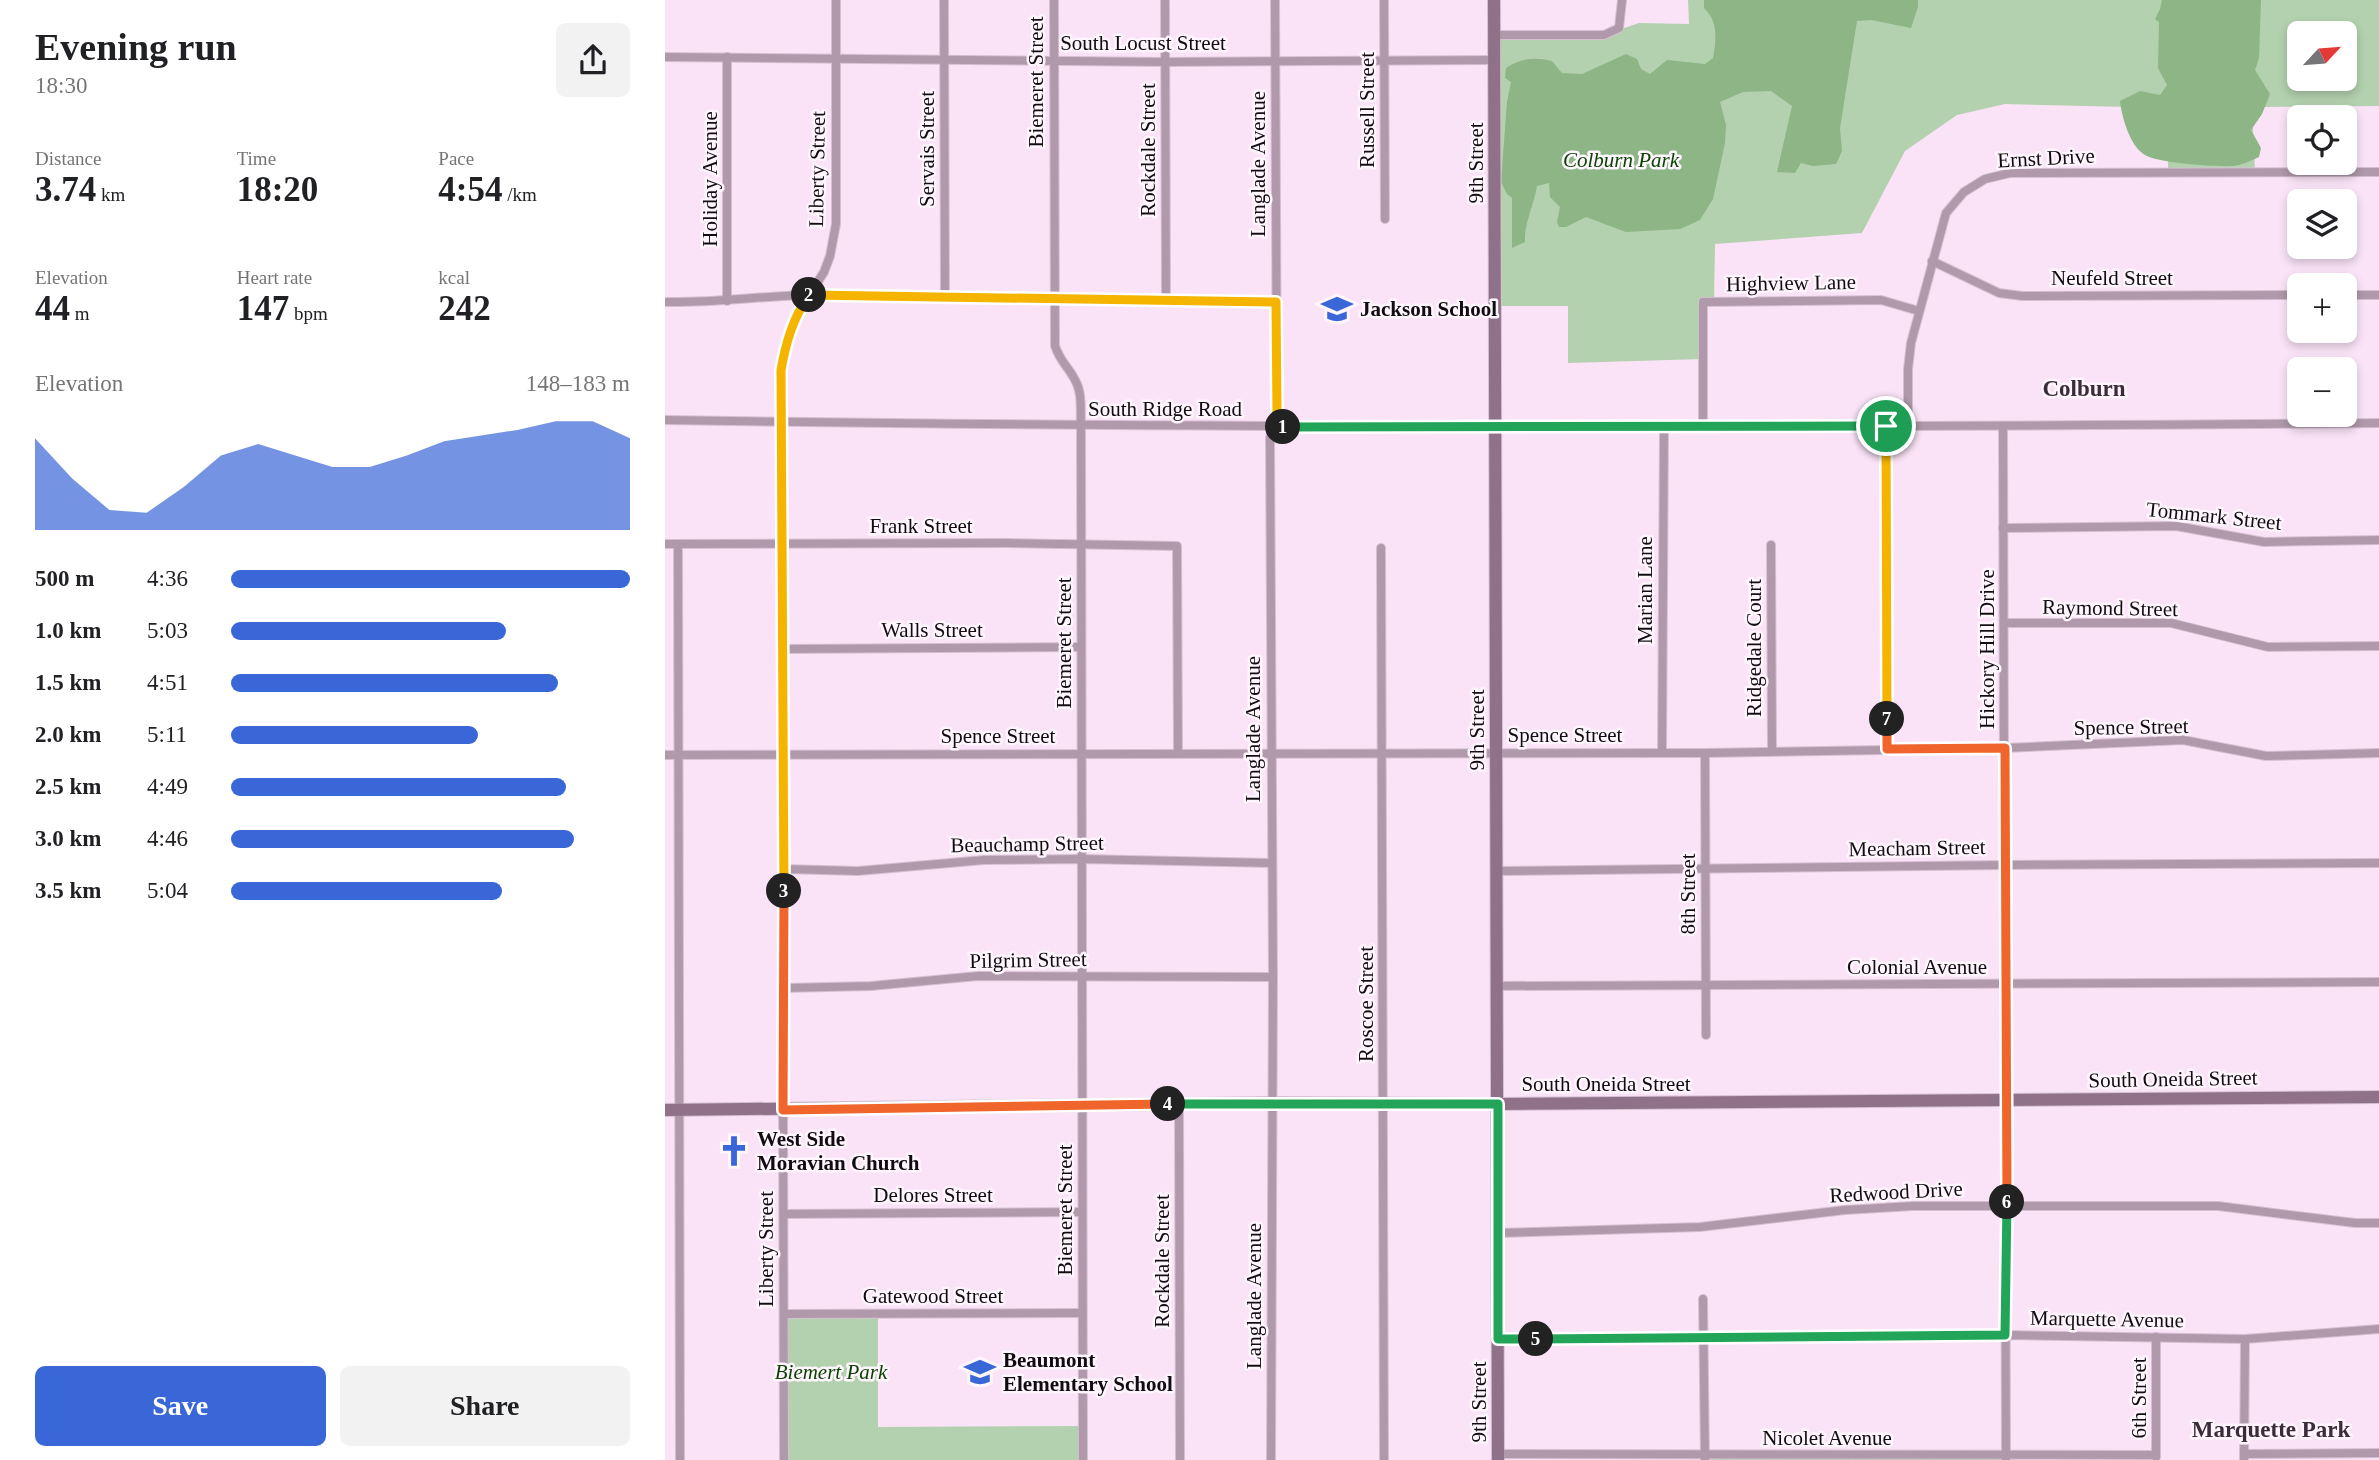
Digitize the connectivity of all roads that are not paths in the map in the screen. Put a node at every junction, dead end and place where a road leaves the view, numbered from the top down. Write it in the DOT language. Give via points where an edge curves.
graph roads {
  1 [pos="836,0"];
  2 [pos="944,0"];
  3 [pos="1053,0"];
  4 [pos="1165,0"];
  5 [pos="1275,0"];
  6 [pos="1384,0"];
  7 [pos="1495,0"];
  8 [pos="1622,0"];
  9 [pos="1495,36"];
  10 [pos="665,57"];
  11 [pos="727,57"];
  12 [pos="836,57"];
  13 [pos="944,59"];
  14 [pos="1054,60"];
  15 [pos="1384,60"];
  16 [pos="1495,60"];
  17 [pos="1275,61"];
  18 [pos="1165,62"];
  19 [pos="2379,172"];
  20 [pos="1385,219"];
  21 [pos="1932,261"];
  22 [pos="809,295"];
  23 [pos="2287,295"];
  24 [pos="2357,295"];
  25 [pos="2379,295"];
  26 [pos="945,297"];
  27 [pos="1054,299"];
  28 [pos="1166,300"];
  29 [pos="727,301"];
  30 [pos="665,302"];
  31 [pos="1276,302"];
  32 [pos="1919,311"];
  33 [pos="665,420"];
  34 [pos="781,422"];
  35 [pos="2379,423"];
  36 [pos="1081,426"];
  37 [pos="1886,426"];
  38 [pos="1908,426"];
  39 [pos="2003,426"];
  40 [pos="1273,427"];
  41 [pos="1664,427"];
  42 [pos="1703,427"];
  43 [pos="1496,428"];
  44 [pos="2003,528"];
  45 [pos="2379,540"];
  46 [pos="665,544"];
  47 [pos="678,544"];
  48 [pos="782,544"];
  49 [pos="1081,544"];
  50 [pos="1771,545"];
  51 [pos="1381,548"];
  52 [pos="2005,623"];
  53 [pos="2379,646"];
  54 [pos="1081,647"];
  55 [pos="783,649"];
  56 [pos="2005,748"];
  57 [pos="1887,749"];
  58 [pos="1772,751"];
  59 [pos="1271,752"];
  60 [pos="1497,752"];
  61 [pos="2379,752"];
  62 [pos="1081,753"];
  63 [pos="1178,753"];
  64 [pos="1382,753"];
  65 [pos="1662,753"];
  66 [pos="1705,753"];
  67 [pos="783,754"];
  68 [pos="665,755"];
  69 [pos="678,755"];
  70 [pos="1082,859"];
  71 [pos="1271,863"];
  72 [pos="2379,863"];
  73 [pos="2005,865"];
  74 [pos="1706,868"];
  75 [pos="784,869"];
  76 [pos="1497,871"];
  77 [pos="1082,976"];
  78 [pos="1273,977"];
  79 [pos="2379,982"];
  80 [pos="2005,984"];
  81 [pos="1706,985"];
  82 [pos="1497,986"];
  83 [pos="785,988"];
  84 [pos="1706,1035"];
  85 [pos="2379,1097"];
  86 [pos="2005,1100"];
  87 [pos="1272,1103"];
  88 [pos="1179,1104"];
  89 [pos="1383,1104"];
  90 [pos="1498,1104"];
  91 [pos="1082,1105"];
  92 [pos="665,1110"];
  93 [pos="679,1110"];
  94 [pos="783,1110"];
  95 [pos="2007,1206"];
  96 [pos="1082,1212"];
  97 [pos="784,1214"];
  98 [pos="2379,1223"];
  99 [pos="1498,1233"];
  100 [pos="1703,1299"];
  101 [pos="1083,1313"];
  102 [pos="784,1314"];
  103 [pos="2379,1329"];
  104 [pos="2005,1335"];
  105 [pos="2156,1337"];
  106 [pos="1703,1338"];
  107 [pos="1498,1339"];
  108 [pos="2245,1339"];
  109 [pos="2379,1453"];
  110 [pos="1498,1457"];
  111 [pos="2156,1457"];
  112 [pos="2244,1457"];
  113 [pos="1705,1458"];
  114 [pos="2006,1458"];
  115 [pos="680,1460"];
  116 [pos="784,1460"];
  117 [pos="1083,1460"];
  118 [pos="1180,1460"];
  119 [pos="1271,1460"];
  120 [pos="1384,1460"];
  1 -- 12 [label="street, Liberty Street"];
  2 -- 13 [label="street, Servais Street"];
  3 -- 14 [label="street, Biemeret Street"];
  4 -- 18 [label="street, Rockdale Street"];
  5 -- 17 [label="street, Langlade Avenue"];
  6 -- 15 [label="street, Russell Street"];
  7 -- 9 [label="street, 9th Street"];
  8 -- 9 [label="street" via="1619,28 1604,35"];
  9 -- 16 [label="street, 9th Street"];
  10 -- 11 [label="street, South Locust Street"];
  11 -- 12 [label="street, South Locust Street"];
  11 -- 29 [label="street, Holiday Avenue"];
  12 -- 13 [label="street, South Locust Street"];
  12 -- 22 [label="street, Liberty Street" via="836,225 824,272"];
  13 -- 14 [label="street, South Locust Street"];
  13 -- 26 [label="street, Servais Street"];
  14 -- 18 [label="street, South Locust Street"];
  14 -- 27 [label="street, Biemeret Street"];
  15 -- 16 [label="street, South Locust Street"];
  15 -- 17 [label="street, South Locust Street"];
  15 -- 20 [label="street, Russell Street"];
  16 -- 43 [label="street, 9th Street"];
  17 -- 18 [label="street, South Locust Street"];
  17 -- 31 [label="street, Langlade Avenue"];
  18 -- 28 [label="street, Rockdale Street"];
  19 -- 21 [label="street, Ernst Drive" via="2010,173 1985,179 1964,192 1946,213"];
  21 -- 23 [label="street, Neufeld Street" via="1999,293 2022,296"];
  21 -- 32 [label="street, Ernst Drive"];
  22 -- 26 [label="street"];
  22 -- 29 [label="street"];
  22 -- 34 [label="street, Liberty Street" via="787,337 781,370"];
  24 -- 25 [label="street"];
  26 -- 27 [label="street"];
  27 -- 28 [label="street"];
  27 -- 36 [label="street, Biemeret Street" via="1055,346 1080,391"];
  28 -- 31 [label="street"];
  29 -- 30 [label="street"];
  31 -- 40 [label="street, Langlade Avenue" via="1277,414"];
  32 -- 38 [label="street, Ernst Drive" via="1908,369"];
  32 -- 42 [label="street, Highview Lane" via="1881,300 1703,302"];
  33 -- 34 [label="street, South Ridge Road"];
  34 -- 36 [label="street, South Ridge Road"];
  34 -- 48 [label="street, Liberty Street"];
  35 -- 39 [label="street, South Ridge Road"];
  36 -- 40 [label="street, South Ridge Road"];
  36 -- 49 [label="street, Biemeret Street"];
  37 -- 38 [label="street, South Ridge Road"];
  37 -- 42 [label="street, South Ridge Road"];
  37 -- 57 [label="street"];
  38 -- 39 [label="street, South Ridge Road"];
  39 -- 44 [label="street, Hickory Hill Drive"];
  40 -- 43 [label="street, South Ridge Road"];
  40 -- 59 [label="street, Langlade Avenue"];
  41 -- 42 [label="street, South Ridge Road"];
  41 -- 43 [label="street, South Ridge Road"];
  41 -- 65 [label="street, Marian Lane"];
  43 -- 60 [label="street, 9th Street"];
  44 -- 45 [label="street, Tommark Street" via="2176,526 2264,542"];
  44 -- 52 [label="street, Hickory Hill Drive"];
  46 -- 47 [label="street, Frank Street"];
  47 -- 48 [label="street, Frank Street"];
  47 -- 69 [label="street"];
  48 -- 49 [label="street, Frank Street"];
  48 -- 55 [label="street, Liberty Street"];
  49 -- 54 [label="street, Biemeret Street"];
  49 -- 63 [label="street, Frank Street" via="1177,546"];
  50 -- 58 [label="street, Ridgedale Court"];
  51 -- 64 [label="street, Roscoe Street"];
  52 -- 53 [label="street, Raymond Street" via="2171,623 2268,647"];
  52 -- 56 [label="street, Hickory Hill Drive"];
  54 -- 55 [label="street, Walls Street"];
  54 -- 62 [label="street, Biemeret Street"];
  55 -- 67 [label="street, Liberty Street"];
  56 -- 57 [label="street, Spence Street"];
  56 -- 61 [label="street, Spence Street" via="2183,740 2266,756"];
  56 -- 73 [label="street, Hickory Hill Drive"];
  57 -- 58 [label="street, Spence Street"];
  58 -- 66 [label="street, Spence Street"];
  59 -- 63 [label="street, Spence Street"];
  59 -- 64 [label="street, Spence Street"];
  59 -- 71 [label="street, Langlade Avenue"];
  60 -- 64 [label="street, Spence Street"];
  60 -- 65 [label="street, Spence Street"];
  60 -- 76 [label="street, 9th Street"];
  62 -- 63 [label="street, Spence Street"];
  62 -- 67 [label="street, Spence Street"];
  62 -- 70 [label="street, Biemeret Street"];
  64 -- 89 [label="street, Roscoe Street"];
  65 -- 66 [label="street, Spence Street"];
  66 -- 74 [label="street, 8th Street"];
  67 -- 69 [label="street, Spence Street"];
  67 -- 75 [label="street, Liberty Street"];
  68 -- 69 [label="street, Spence Street"];
  69 -- 93 [label="street"];
  70 -- 71 [label="street, Beauchamp Street"];
  70 -- 75 [label="street, Beauchamp Street" via="983,860 858,871"];
  70 -- 77 [label="street, Biemeret Street"];
  71 -- 78 [label="street, Langlade Avenue"];
  72 -- 73 [label="street, Meacham Street"];
  73 -- 74 [label="street, Meacham Street"];
  73 -- 80 [label="street, Hickory Hill Drive"];
  74 -- 76 [label="street, Meacham Street"];
  74 -- 81 [label="street, 8th Street"];
  75 -- 83 [label="street, Liberty Street"];
  76 -- 82 [label="street, 9th Street"];
  77 -- 78 [label="street, Pilgrim Street"];
  77 -- 83 [label="street, Pilgrim Street" via="978,976"];
  77 -- 91 [label="street, Biemeret Street"];
  78 -- 87 [label="street, Langlade Avenue"];
  79 -- 80 [label="street, Colonial Avenue"];
  80 -- 81 [label="street, Colonial Avenue"];
  80 -- 86 [label="street, Hickory Hill Drive"];
  81 -- 82 [label="street, Colonial Avenue"];
  81 -- 84 [label="street, 8th Street"];
  82 -- 90 [label="street, 9th Street"];
  83 -- 94 [label="street, Liberty Street"];
  85 -- 86 [label="street, South Oneida Street"];
  86 -- 90 [label="street, South Oneida Street"];
  86 -- 95 [label="street, Hickory Hill Drive"];
  87 -- 88 [label="street, South Oneida Street"];
  87 -- 89 [label="street, South Oneida Street"];
  87 -- 119 [label="street, Langlade Avenue"];
  88 -- 91 [label="street, South Oneida Street"];
  88 -- 118 [label="street, Rockdale Street"];
  89 -- 90 [label="street, South Oneida Street"];
  89 -- 120 [label="street, Roscoe Street"];
  90 -- 99 [label="street, 9th Street"];
  91 -- 94 [label="street, South Oneida Street"];
  91 -- 96 [label="street, Biemeret Street"];
  92 -- 93 [label="street, South Oneida Street"];
  93 -- 94 [label="street, South Oneida Street"];
  93 -- 115 [label="street"];
  94 -- 97 [label="street, Liberty Street"];
  95 -- 98 [label="street, Redwood Drive" via="2218,1206"];
  95 -- 99 [label="street, Redwood Drive" via="1913,1206 1700,1227"];
  95 -- 104 [label="street, Hickory Hill Drive"];
  96 -- 97 [label="street, Delores Street"];
  96 -- 101 [label="street, Biemeret Street"];
  97 -- 102 [label="street, Liberty Street"];
  99 -- 107 [label="street, 9th Street"];
  100 -- 106 [label="street"];
  101 -- 102 [label="street, Gatewood Street"];
  101 -- 117 [label="street, Biemeret Street"];
  102 -- 116 [label="street, Liberty Street"];
  103 -- 108 [label="street, Marquette Avenue"];
  104 -- 105 [label="street, Marquette Avenue"];
  104 -- 106 [label="street, Marquette Avenue"];
  104 -- 114 [label="street, Hickory Hill Drive"];
  105 -- 108 [label="street, Marquette Avenue"];
  105 -- 111 [label="street, 6th Street"];
  106 -- 107 [label="street, Marquette Avenue"];
  106 -- 113 [label="street"];
  107 -- 110 [label="street, 9th Street"];
  108 -- 112 [label="street"];
  109 -- 112 [label="street"];
  110 -- 113 [label="street, Nicolet Avenue"];
  111 -- 114 [label="street, Nicolet Avenue"];
  113 -- 114 [label="street, Nicolet Avenue"];
}
